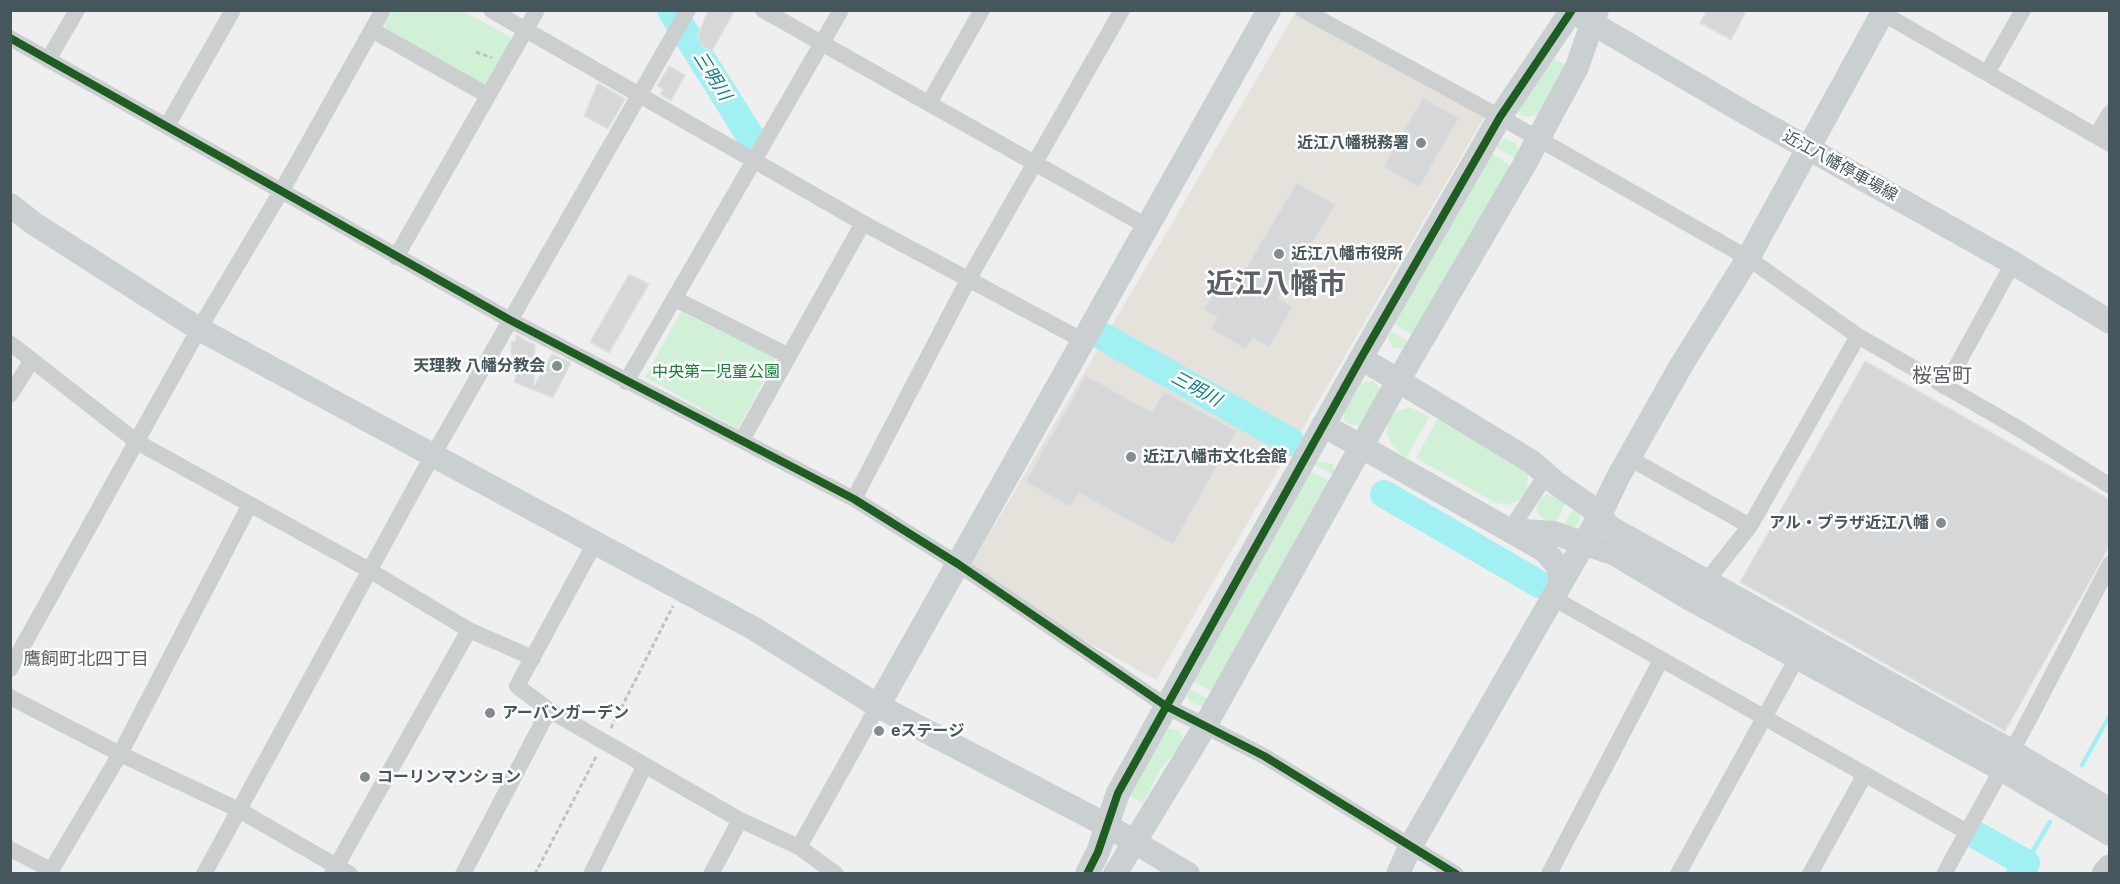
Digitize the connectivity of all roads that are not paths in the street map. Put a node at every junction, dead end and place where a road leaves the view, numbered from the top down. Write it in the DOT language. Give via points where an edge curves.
graph roads {
  1 [pos="77,10"];
  2 [pos="233,10"];
  3 [pos="383,10"];
  4 [pos="491,10"];
  5 [pos="537,10"];
  6 [pos="763,10"];
  7 [pos="841,10"];
  8 [pos="982,10"];
  9 [pos="1122,10"];
  10 [pos="1269,10"];
  11 [pos="1303,10"];
  12 [pos="2023,10"];
  13 [pos="1571,11"];
  14 [pos="1881,12"];
  15 [pos="1595,17"];
  16 [pos="682,20"];
  17 [pos="372,30"];
  18 [pos="525,30"];
  19 [pos="10,38"];
  20 [pos="822,43"];
  21 [pos="48,60"];
  22 [pos="1987,73"];
  23 [pos="487,95"];
  24 [pos="641,95"];
  25 [pos="929,103"];
  26 [pos="2109,113"];
  27 [pos="1500,117"];
  28 [pos="167,126"];
  29 [pos="1538,139"];
  30 [pos="2103,140"];
  31 [pos="1808,147"];
  32 [pos="754,161"];
  33 [pos="1035,164"];
  34 [pos="282,190"];
  35 [pos="10,206"];
  36 [pos="863,223"];
  37 [pos="1148,227"];
  38 [pos="396,257"];
  39 [pos="1748,258"];
  40 [pos="2013,263"];
  41 [pos="968,280"];
  42 [pos="675,299"];
  43 [pos="510,320"];
  44 [pos="2109,322"];
  45 [pos="199,329"];
  46 [pos="1858,336"];
  47 [pos="1084,341"];
  48 [pos="10,343"];
  49 [pos="787,355"];
  50 [pos="1360,358"];
  51 [pos="32,360"];
  52 [pos="1398,381"];
  53 [pos="627,382"];
  54 [pos="1945,387"];
  55 [pos="10,395"];
  56 [pos="1323,425"];
  57 [pos="742,440"];
  58 [pos="136,442"];
  59 [pos="1361,446"];
  60 [pos="434,455"];
  61 [pos="1629,458"];
  62 [pos="1546,475"];
  63 [pos="2109,486"];
  64 [pos="854,499"];
  65 [pos="249,506"];
  66 [pos="1599,518"];
  67 [pos="1750,526"];
  68 [pos="1510,530"];
  69 [pos="595,543"];
  70 [pos="1584,543"];
  71 [pos="958,564"];
  72 [pos="2109,564"];
  73 [pos="369,570"];
  74 [pos="1558,590"];
  75 [pos="1699,591"];
  76 [pos="469,630"];
  77 [pos="533,658"];
  78 [pos="1797,658"];
  79 [pos="1661,660"];
  80 [pos="10,669"];
  81 [pos="10,696"];
  82 [pos="878,706"];
  83 [pos="1166,706"];
  84 [pos="549,710"];
  85 [pos="1764,717"];
  86 [pos="1205,726"];
  87 [pos="120,754"];
  88 [pos="2006,760"];
  89 [pos="645,765"];
  90 [pos="1865,774"];
  91 [pos="239,810"];
  92 [pos="2109,810"];
  93 [pos="740,820"];
  94 [pos="1106,825"];
  95 [pos="1967,832"];
  96 [pos="2109,834"];
  97 [pos="1133,841"];
  98 [pos="799,847"];
  99 [pos="1410,847"];
  100 [pos="10,849"];
  101 [pos="2109,869"];
  102 [pos="339,871"];
  103 [pos="50,872"];
  104 [pos="204,873"];
  105 [pos="463,873"];
  106 [pos="591,873"];
  107 [pos="711,873"];
  108 [pos="834,873"];
  109 [pos="1087,873"];
  110 [pos="1115,873"];
  111 [pos="1188,873"];
  112 [pos="1398,873"];
  113 [pos="1456,873"];
  114 [pos="1549,873"];
  115 [pos="1678,873"];
  116 [pos="1810,873"];
  117 [pos="1944,873"];
  118 [pos="2105,873"];
  1 -- 21 [label="street"];
  2 -- 28 [label="street"];
  3 -- 17 [label="street"];
  4 -- 18 [label="street"];
  5 -- 18 [label="street"];
  6 -- 20 [label="street"];
  7 -- 20 [label="street"];
  8 -- 25 [label="street"];
  9 -- 33 [label="street"];
  10 -- 37 [label="street"];
  11 -- 27 [label="street"];
  12 -- 22 [label="street"];
  13 -- 15 [label="street, 近江八幡停車場線"];
  13 -- 27 [label="street"];
  14 -- 22 [label="street"];
  14 -- 31 [label="street"];
  15 -- 29 [label="street" via="1577,66"];
  15 -- 31 [label="street, 近江八幡停車場線"];
  16 -- 24 [label="street"];
  17 -- 23 [label="street"];
  17 -- 34 [label="street"];
  18 -- 23 [label="street"];
  18 -- 24 [label="street"];
  19 -- 21 [label="street"];
  20 -- 25 [label="street"];
  20 -- 32 [label="street"];
  21 -- 28 [label="street"];
  22 -- 30 [label="street"];
  23 -- 38 [label="street"];
  24 -- 32 [label="street"];
  24 -- 43 [label="street"];
  25 -- 33 [label="street"];
  26 -- 30 [label="street"];
  27 -- 29 [label="street"];
  27 -- 50 [label="street"];
  28 -- 34 [label="street"];
  29 -- 39 [label="street"];
  29 -- 52 [label="street"];
  31 -- 39 [label="street"];
  31 -- 40 [label="street, 近江八幡停車場線"];
  32 -- 36 [label="street"];
  32 -- 42 [label="street"];
  33 -- 37 [label="street"];
  33 -- 41 [label="street"];
  34 -- 38 [label="street"];
  34 -- 45 [label="street"];
  35 -- 45 [label="street"];
  36 -- 41 [label="street"];
  36 -- 49 [label="street"];
  37 -- 47 [label="street"];
  38 -- 43 [label="street"];
  39 -- 46 [label="street"];
  39 -- 61 [label="street"];
  40 -- 44 [label="street, 近江八幡停車場線"];
  40 -- 54 [label="street"];
  41 -- 47 [label="street"];
  41 -- 64 [label="street"];
  42 -- 49 [label="street"];
  42 -- 53 [label="street"];
  43 -- 53 [label="street"];
  43 -- 60 [label="street"];
  45 -- 58 [label="street"];
  45 -- 60 [label="street"];
  46 -- 54 [label="street"];
  46 -- 67 [label="street"];
  47 -- 71 [label="street"];
  48 -- 51 [label="street"];
  49 -- 57 [label="street"];
  50 -- 52 [label="street"];
  50 -- 56 [label="street"];
  51 -- 55 [label="street"];
  51 -- 58 [label="street"];
  52 -- 59 [label="street"];
  52 -- 62 [label="street" via="1532,462"];
  53 -- 57 [label="street"];
  54 -- 63 [label="street"];
  56 -- 59 [label="street"];
  56 -- 83 [label="street"];
  57 -- 64 [label="street"];
  58 -- 65 [label="street"];
  58 -- 80 [label="street"];
  59 -- 68 [label="street"];
  59 -- 86 [label="street"];
  60 -- 69 [label="street"];
  60 -- 73 [label="street"];
  61 -- 66 [label="street"];
  61 -- 67 [label="street"];
  62 -- 66 [label="street" via="1588,505"];
  62 -- 68 [label="street"];
  64 -- 71 [label="street"];
  65 -- 73 [label="street"];
  65 -- 87 [label="street"];
  66 -- 70 [label="street"];
  66 -- 75 [label="street"];
  67 -- 75 [label="street"];
  68 -- 70 [label="street" via="1554,533"];
  68 -- 74 [label="street" via="1544,550 1557,565"];
  69 -- 77 [label="street"];
  69 -- 82 [label="street" via="753,628"];
  70 -- 74 [label="street"];
  70 -- 75 [label="street"];
  71 -- 82 [label="street"];
  71 -- 83 [label="street"];
  72 -- 88 [label="street"];
  73 -- 76 [label="street"];
  73 -- 91 [label="street"];
  74 -- 79 [label="street"];
  74 -- 99 [label="street"];
  75 -- 78 [label="street"];
  75 -- 88 [label="street"];
  76 -- 77 [label="street"];
  76 -- 102 [label="street"];
  77 -- 84 [label="street" via="517,686"];
  78 -- 85 [label="street"];
  78 -- 88 [label="street"];
  79 -- 85 [label="street"];
  79 -- 114 [label="street"];
  81 -- 87 [label="street"];
  82 -- 94 [label="street"];
  82 -- 98 [label="street"];
  83 -- 86 [label="street"];
  83 -- 94 [label="street" via="1118,794"];
  84 -- 89 [label="street"];
  84 -- 105 [label="street"];
  85 -- 90 [label="street"];
  85 -- 115 [label="street"];
  86 -- 97 [label="street"];
  86 -- 99 [label="street" via="1264,756"];
  87 -- 91 [label="street"];
  87 -- 103 [label="street"];
  88 -- 92 [label="street"];
  88 -- 95 [label="street"];
  88 -- 96 [label="street"];
  89 -- 93 [label="street"];
  89 -- 106 [label="street"];
  90 -- 95 [label="street"];
  90 -- 116 [label="street"];
  91 -- 102 [label="street"];
  91 -- 104 [label="street"];
  93 -- 98 [label="street"];
  93 -- 107 [label="street"];
  94 -- 97 [label="street"];
  94 -- 109 [label="street"];
  95 -- 117 [label="street"];
  97 -- 110 [label="street"];
  97 -- 111 [label="street"];
  98 -- 108 [label="street"];
  99 -- 112 [label="street"];
  99 -- 113 [label="street"];
  100 -- 103 [label="street"];
  101 -- 118 [label="main road"];
}
